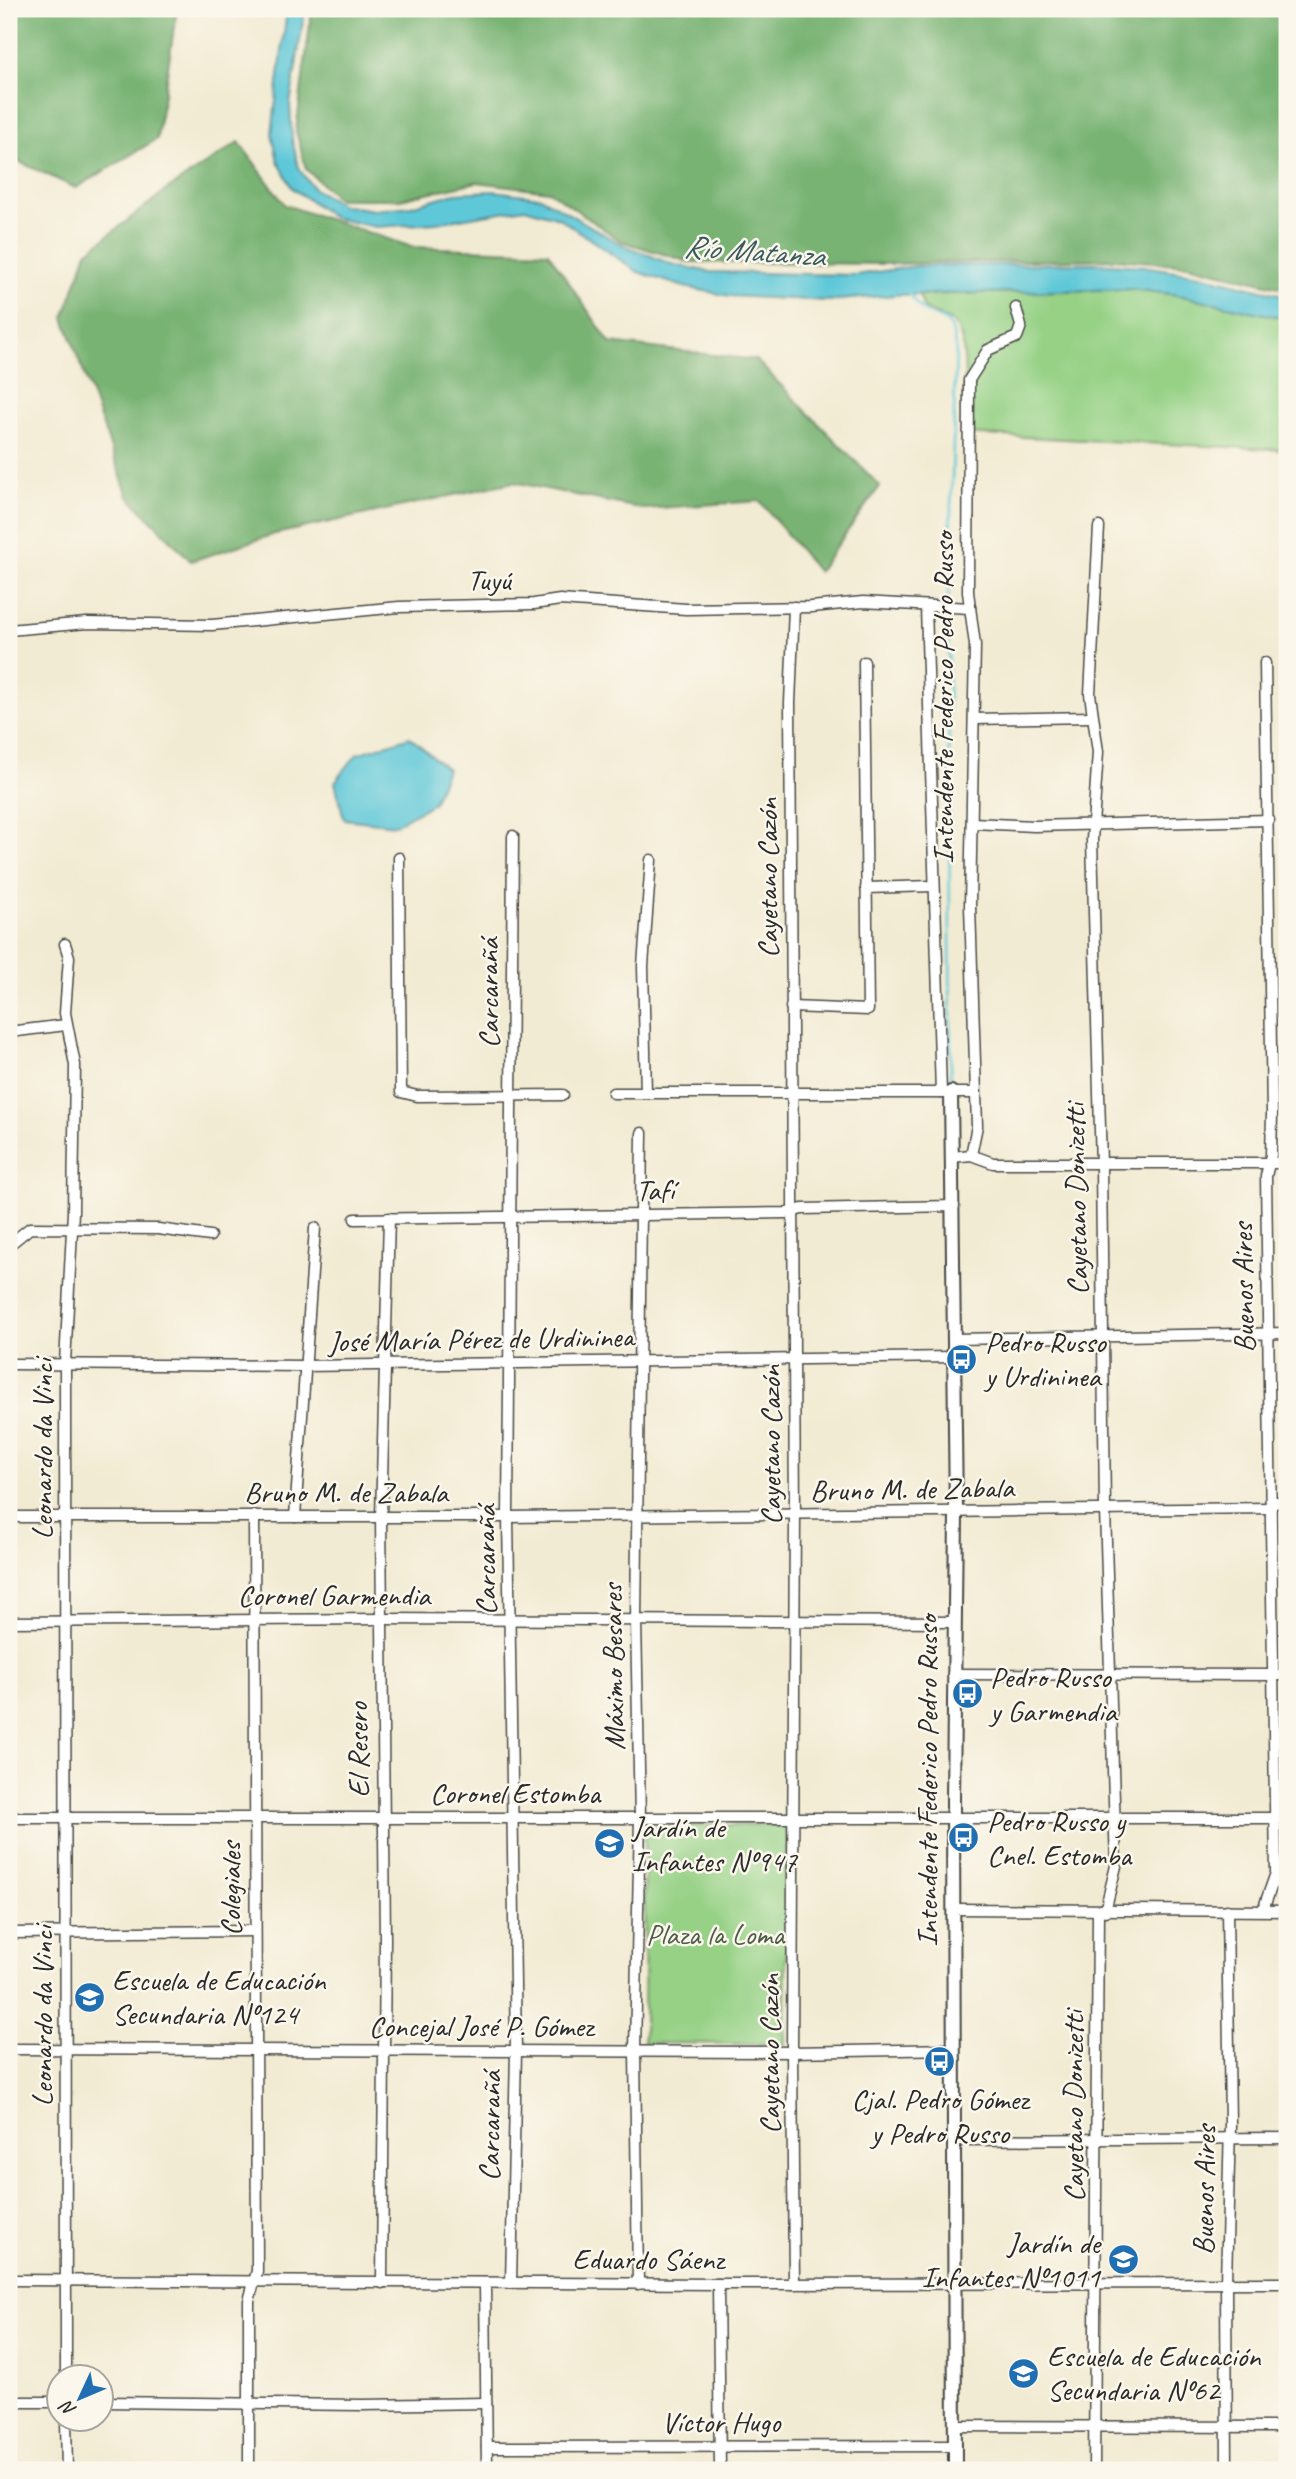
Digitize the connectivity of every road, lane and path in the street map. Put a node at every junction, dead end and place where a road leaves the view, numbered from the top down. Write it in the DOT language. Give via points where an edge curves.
graph roads {
  1 [pos="1016,308"];
  2 [pos="1098,527"];
  3 [pos="794,607"];
  4 [pos="926,607"];
  5 [pos="970,608"];
  6 [pos="9,630"];
  7 [pos="864,662"];
  8 [pos="1265,663"];
  9 [pos="1092,718"];
  10 [pos="974,719"];
  11 [pos="1269,820"];
  12 [pos="972,823"];
  13 [pos="1093,824"];
  14 [pos="513,836"];
  15 [pos="399,858"];
  16 [pos="651,860"];
  17 [pos="933,886"];
  18 [pos="866,888"];
  19 [pos="65,944"];
  20 [pos="791,1007"];
  21 [pos="66,1025"];
  22 [pos="9,1032"];
  23 [pos="613,1093"];
  24 [pos="646,1093"];
  25 [pos="793,1093"];
  26 [pos="946,1093"];
  27 [pos="975,1093"];
  28 [pos="563,1095"];
  29 [pos="512,1096"];
  30 [pos="642,1133"];
  31 [pos="971,1155"];
  32 [pos="952,1157"];
  33 [pos="1269,1163"];
  34 [pos="1287,1163"];
  35 [pos="1101,1165"];
  36 [pos="954,1206"];
  37 [pos="793,1211"];
  38 [pos="643,1214"];
  39 [pos="511,1216"];
  40 [pos="388,1218"];
  41 [pos="355,1219"];
  42 [pos="72,1228"];
  43 [pos="315,1228"];
  44 [pos="210,1236"];
  45 [pos="10,1244"];
  46 [pos="1269,1332"];
  47 [pos="1287,1333"];
  48 [pos="1103,1334"];
  49 [pos="954,1339"];
  50 [pos="953,1357"];
  51 [pos="794,1360"];
  52 [pos="639,1362"];
  53 [pos="65,1363"];
  54 [pos="386,1363"];
  55 [pos="510,1363"];
  56 [pos="9,1364"];
  57 [pos="304,1366"];
  58 [pos="1287,1502"];
  59 [pos="1271,1505"];
  60 [pos="1105,1510"];
  61 [pos="956,1513"];
  62 [pos="794,1515"];
  63 [pos="254,1516"];
  64 [pos="638,1516"];
  65 [pos="9,1517"];
  66 [pos="66,1517"];
  67 [pos="295,1517"];
  68 [pos="381,1517"];
  69 [pos="508,1517"];
  70 [pos="255,1619"];
  71 [pos="382,1619"];
  72 [pos="509,1620"];
  73 [pos="636,1621"];
  74 [pos="9,1622"];
  75 [pos="66,1622"];
  76 [pos="953,1622"];
  77 [pos="794,1623"];
  78 [pos="953,1674"];
  79 [pos="1272,1675"];
  80 [pos="1287,1675"];
  81 [pos="1111,1676"];
  82 [pos="254,1816"];
  83 [pos="64,1817"];
  84 [pos="383,1817"];
  85 [pos="512,1817"];
  86 [pos="795,1817"];
  87 [pos="9,1818"];
  88 [pos="640,1818"];
  89 [pos="1273,1818"];
  90 [pos="1115,1819"];
  91 [pos="953,1820"];
  92 [pos="954,1909"];
  93 [pos="1227,1910"];
  94 [pos="1263,1910"];
  95 [pos="1101,1911"];
  96 [pos="1287,1911"];
  97 [pos="254,1931"];
  98 [pos="9,1933"];
  99 [pos="67,1933"];
  100 [pos="66,2048"];
  101 [pos="9,2049"];
  102 [pos="954,2049"];
  103 [pos="254,2050"];
  104 [pos="635,2050"];
  105 [pos="384,2051"];
  106 [pos="516,2051"];
  107 [pos="792,2052"];
  108 [pos="1229,2138"];
  109 [pos="1287,2138"];
  110 [pos="1097,2139"];
  111 [pos="954,2140"];
  112 [pos="9,2280"];
  113 [pos="66,2280"];
  114 [pos="255,2280"];
  115 [pos="1096,2282"];
  116 [pos="1226,2282"];
  117 [pos="382,2283"];
  118 [pos="485,2283"];
  119 [pos="511,2283"];
  120 [pos="1287,2283"];
  121 [pos="638,2284"];
  122 [pos="719,2284"];
  123 [pos="794,2284"];
  124 [pos="954,2284"];
  125 [pos="66,2364"];
  126 [pos="9,2402"];
  127 [pos="46,2402"];
  128 [pos="116,2402"];
  129 [pos="249,2403"];
  130 [pos="485,2403"];
  131 [pos="956,2426"];
  132 [pos="1094,2427"];
  133 [pos="1227,2427"];
  134 [pos="1287,2427"];
  135 [pos="66,2434"];
  136 [pos="956,2446"];
  137 [pos="487,2447"];
  138 [pos="720,2447"];
  139 [pos="67,2470"];
  140 [pos="249,2470"];
  141 [pos="486,2470"];
  142 [pos="720,2470"];
  143 [pos="955,2470"];
  144 [pos="1094,2470"];
  145 [pos="1227,2470"];
  1 -- 5 [label="street, Intendente Federico Pedro Russo" via="1021,326 1017,337 988,350 969,380"];
  2 -- 9 [label="street, Cayetano Donizetti"];
  3 -- 4 [label="street, Tuyú" via="863,602"];
  3 -- 6 [label="street, Tuyú" via="686,609 560,600 399,607 212,625 87,622"];
  3 -- 20 [label="street, Cayetano Cazón" via="790,653"];
  4 -- 5 [label="street, Tuyú"];
  4 -- 17 [label="street"];
  5 -- 10 [label="street, Intendente Federico Pedro Russo" via="975,645"];
  7 -- 18 [label="street"];
  8 -- 11 [label="street, Buenos Aires"];
  9 -- 10 [label="street"];
  9 -- 13 [label="street, Cayetano Donizetti" via="1098,752"];
  10 -- 12 [label="street, Intendente Federico Pedro Russo"];
  11 -- 13 [label="street"];
  11 -- 33 [label="street, Buenos Aires"];
  12 -- 13 [label="street"];
  12 -- 27 [label="street, Intendente Federico Pedro Russo"];
  13 -- 35 [label="street, Cayetano Donizetti"];
  14 -- 29 [label="street, Carcarañá"];
  15 -- 29 [label="street" via="401,1091 417,1096"];
  16 -- 24 [label="street" via="643,966"];
  17 -- 18 [label="street"];
  17 -- 26 [label="street"];
  18 -- 20 [label="street" via="868,1010"];
  19 -- 21 [label="street, Leonardo da Vinci" via="69,957"];
  20 -- 25 [label="street, Cayetano Cazón"];
  21 -- 22 [label="street"];
  21 -- 42 [label="street, Leonardo da Vinci" via="75,1065"];
  23 -- 24 [label="street"];
  24 -- 25 [label="street"];
  25 -- 26 [label="street"];
  25 -- 37 [label="street, Cayetano Cazón"];
  26 -- 27 [label="street"];
  26 -- 32 [label="street, Intendente Federico Pedro Russo"];
  27 -- 31 [label="street, Intendente Federico Pedro Russo" via="977,1126"];
  28 -- 29 [label="street"];
  29 -- 39 [label="street, Carcarañá"];
  30 -- 38 [label="street, Máximo Besares"];
  31 -- 32 [label="street"];
  31 -- 35 [label="street" via="993,1163"];
  32 -- 36 [label="street, Intendente Federico Pedro Russo"];
  33 -- 34 [label="street"];
  33 -- 35 [label="street"];
  33 -- 46 [label="street, Buenos Aires"];
  35 -- 48 [label="street, Cayetano Donizetti"];
  36 -- 37 [label="street, Tafí"];
  36 -- 49 [label="street, Intendente Federico Pedro Russo"];
  37 -- 38 [label="street, Tafí"];
  37 -- 51 [label="street, Cayetano Cazón"];
  38 -- 39 [label="street, Tafí"];
  38 -- 52 [label="street, Máximo Besares"];
  39 -- 40 [label="street, Tafí"];
  39 -- 55 [label="street, Carcarañá"];
  40 -- 41 [label="street, Tafí"];
  40 -- 54 [label="street, El Resero"];
  42 -- 44 [label="street" via="158,1229"];
  42 -- 45 [label="street" via="30,1228"];
  42 -- 53 [label="street, Leonardo da Vinci"];
  43 -- 57 [label="street"];
  46 -- 47 [label="street"];
  46 -- 48 [label="street"];
  46 -- 59 [label="street, Buenos Aires"];
  48 -- 49 [label="street"];
  48 -- 60 [label="street, Cayetano Donizetti"];
  49 -- 50 [label="street, Intendente Federico Pedro Russo"];
  50 -- 51 [label="street, José María Pérez de Urdininea"];
  50 -- 61 [label="street, Intendente Federico Pedro Russo"];
  51 -- 52 [label="street, José María Pérez de Urdininea"];
  51 -- 62 [label="street, Cayetano Cazón"];
  52 -- 55 [label="street, José María Pérez de Urdininea"];
  52 -- 64 [label="street, Máximo Besares"];
  53 -- 56 [label="street, José María Pérez de Urdininea"];
  53 -- 57 [label="street, José María Pérez de Urdininea"];
  53 -- 66 [label="street, Leonardo da Vinci"];
  54 -- 55 [label="street, José María Pérez de Urdininea"];
  54 -- 57 [label="street, José María Pérez de Urdininea"];
  54 -- 68 [label="street, El Resero"];
  55 -- 69 [label="street, Carcarañá"];
  57 -- 67 [label="street"];
  58 -- 59 [label="street"];
  59 -- 60 [label="street, Bruno M. de Zabala"];
  59 -- 79 [label="street, Buenos Aires"];
  60 -- 61 [label="street, Bruno M. de Zabala"];
  60 -- 81 [label="street, Cayetano Donizetti"];
  61 -- 62 [label="street, Bruno M. de Zabala"];
  61 -- 76 [label="street, Intendente Federico Pedro Russo"];
  62 -- 64 [label="street, Bruno M. de Zabala"];
  62 -- 77 [label="street, Cayetano Cazón"];
  63 -- 66 [label="street, Bruno M. de Zabala"];
  63 -- 67 [label="street, Bruno M. de Zabala"];
  63 -- 70 [label="street, Colegiales"];
  64 -- 69 [label="street, Bruno M. de Zabala"];
  64 -- 73 [label="street, Máximo Besares"];
  65 -- 66 [label="street, Bruno M. de Zabala"];
  66 -- 75 [label="street, Leonardo da Vinci"];
  67 -- 68 [label="street, Bruno M. de Zabala"];
  68 -- 69 [label="street, Bruno M. de Zabala"];
  68 -- 71 [label="street, El Resero"];
  69 -- 72 [label="street, Carcarañá"];
  70 -- 71 [label="street, Coronel Garmendia"];
  70 -- 75 [label="street, Coronel Garmendia"];
  70 -- 82 [label="street, Colegiales"];
  71 -- 72 [label="street, Coronel Garmendia"];
  71 -- 84 [label="street, El Resero"];
  72 -- 73 [label="street, Coronel Garmendia"];
  72 -- 85 [label="street, Carcarañá"];
  73 -- 77 [label="street, Coronel Garmendia"];
  73 -- 88 [label="street, Máximo Besares"];
  74 -- 75 [label="street, Coronel Garmendia"];
  75 -- 83 [label="street, Leonardo da Vinci"];
  76 -- 77 [label="street, Coronel Garmendia"];
  76 -- 78 [label="street, Intendente Federico Pedro Russo"];
  77 -- 86 [label="street, Cayetano Cazón"];
  78 -- 81 [label="street"];
  78 -- 91 [label="street, Intendente Federico Pedro Russo"];
  79 -- 80 [label="street"];
  79 -- 81 [label="street"];
  79 -- 89 [label="street, Buenos Aires"];
  81 -- 90 [label="street, Cayetano Donizetti"];
  82 -- 83 [label="street, Coronel Estomba"];
  82 -- 84 [label="street, Coronel Estomba"];
  82 -- 97 [label="street, Colegiales"];
  83 -- 87 [label="street, Coronel Estomba"];
  83 -- 99 [label="street, Leonardo da Vinci"];
  84 -- 85 [label="street, Coronel Estomba"];
  84 -- 105 [label="street, El Resero"];
  85 -- 88 [label="street, Coronel Estomba"];
  85 -- 106 [label="street, Carcarañá"];
  86 -- 88 [label="street, Coronel Estomba"];
  86 -- 91 [label="street, Coronel Estomba"];
  86 -- 107 [label="street, Cayetano Cazón"];
  88 -- 104 [label="street, Máximo Besares"];
  89 -- 90 [label="street, Coronel Estomba"];
  89 -- 94 [label="street, Buenos Aires" via="1276,1873"];
  90 -- 91 [label="street, Coronel Estomba"];
  90 -- 95 [label="street, Cayetano Donizetti" via="1116,1866"];
  91 -- 92 [label="street, Intendente Federico Pedro Russo"];
  92 -- 95 [label="street"];
  92 -- 102 [label="street, Intendente Federico Pedro Russo"];
  93 -- 94 [label="street"];
  93 -- 95 [label="street"];
  93 -- 108 [label="street, Buenos Aires"];
  94 -- 96 [label="street"];
  95 -- 110 [label="street, Cayetano Donizetti"];
  97 -- 99 [label="street"];
  97 -- 103 [label="street, Colegiales"];
  98 -- 99 [label="street"];
  99 -- 100 [label="street, Leonardo da Vinci"];
  100 -- 101 [label="street, Concejal José P. Gómez"];
  100 -- 103 [label="street, Concejal José P. Gómez"];
  100 -- 113 [label="street, Leonardo da Vinci"];
  102 -- 107 [label="street, Concejal José P. Gómez"];
  102 -- 111 [label="street, Intendente Federico Pedro Russo"];
  103 -- 105 [label="street, Concejal José P. Gómez"];
  103 -- 114 [label="street, Colegiales"];
  104 -- 106 [label="street, Concejal José P. Gómez"];
  104 -- 107 [label="street, Concejal José P. Gómez"];
  104 -- 121 [label="street, Máximo Besares"];
  105 -- 106 [label="street, Concejal José P. Gómez"];
  105 -- 117 [label="street, El Resero"];
  106 -- 119 [label="street, Carcarañá"];
  107 -- 123 [label="street, Cayetano Cazón"];
  108 -- 109 [label="street"];
  108 -- 110 [label="street"];
  108 -- 116 [label="street, Buenos Aires"];
  110 -- 111 [label="street"];
  110 -- 115 [label="street, Cayetano Donizetti"];
  111 -- 124 [label="street, Intendente Federico Pedro Russo"];
  112 -- 113 [label="street, Eduardo Sáenz"];
  113 -- 114 [label="street, Eduardo Sáenz"];
  113 -- 125 [label="street, Leonardo da Vinci"];
  114 -- 117 [label="street, Eduardo Sáenz"];
  114 -- 129 [label="street, Colegiales" via="249,2301"];
  115 -- 116 [label="street, Eduardo Sáenz"];
  115 -- 124 [label="street, Eduardo Sáenz"];
  115 -- 132 [label="street, Cayetano Donizetti"];
  116 -- 120 [label="street, Eduardo Sáenz"];
  116 -- 133 [label="street, Buenos Aires"];
  117 -- 118 [label="street, Eduardo Sáenz"];
  118 -- 119 [label="street, Eduardo Sáenz"];
  118 -- 130 [label="street"];
  119 -- 121 [label="street, Eduardo Sáenz"];
  121 -- 122 [label="street, Eduardo Sáenz"];
  122 -- 123 [label="street, Eduardo Sáenz"];
  122 -- 138 [label="street"];
  123 -- 124 [label="street, Eduardo Sáenz"];
  124 -- 131 [label="street, Intendente Federico Pedro Russo"];
  126 -- 127 [label="street"];
  128 -- 129 [label="street"];
  129 -- 130 [label="street"];
  129 -- 140 [label="street, Colegiales"];
  130 -- 137 [label="street"];
  131 -- 132 [label="street"];
  131 -- 136 [label="street, Intendente Federico Pedro Russo"];
  132 -- 133 [label="street"];
  132 -- 144 [label="street, Cayetano Donizetti"];
  133 -- 134 [label="street"];
  133 -- 145 [label="street, Buenos Aires"];
  135 -- 139 [label="street"];
  136 -- 138 [label="street, Víctor Hugo"];
  136 -- 143 [label="street, Intendente Federico Pedro Russo"];
  137 -- 138 [label="street, Víctor Hugo"];
  137 -- 141 [label="street"];
  138 -- 142 [label="street"];
}
